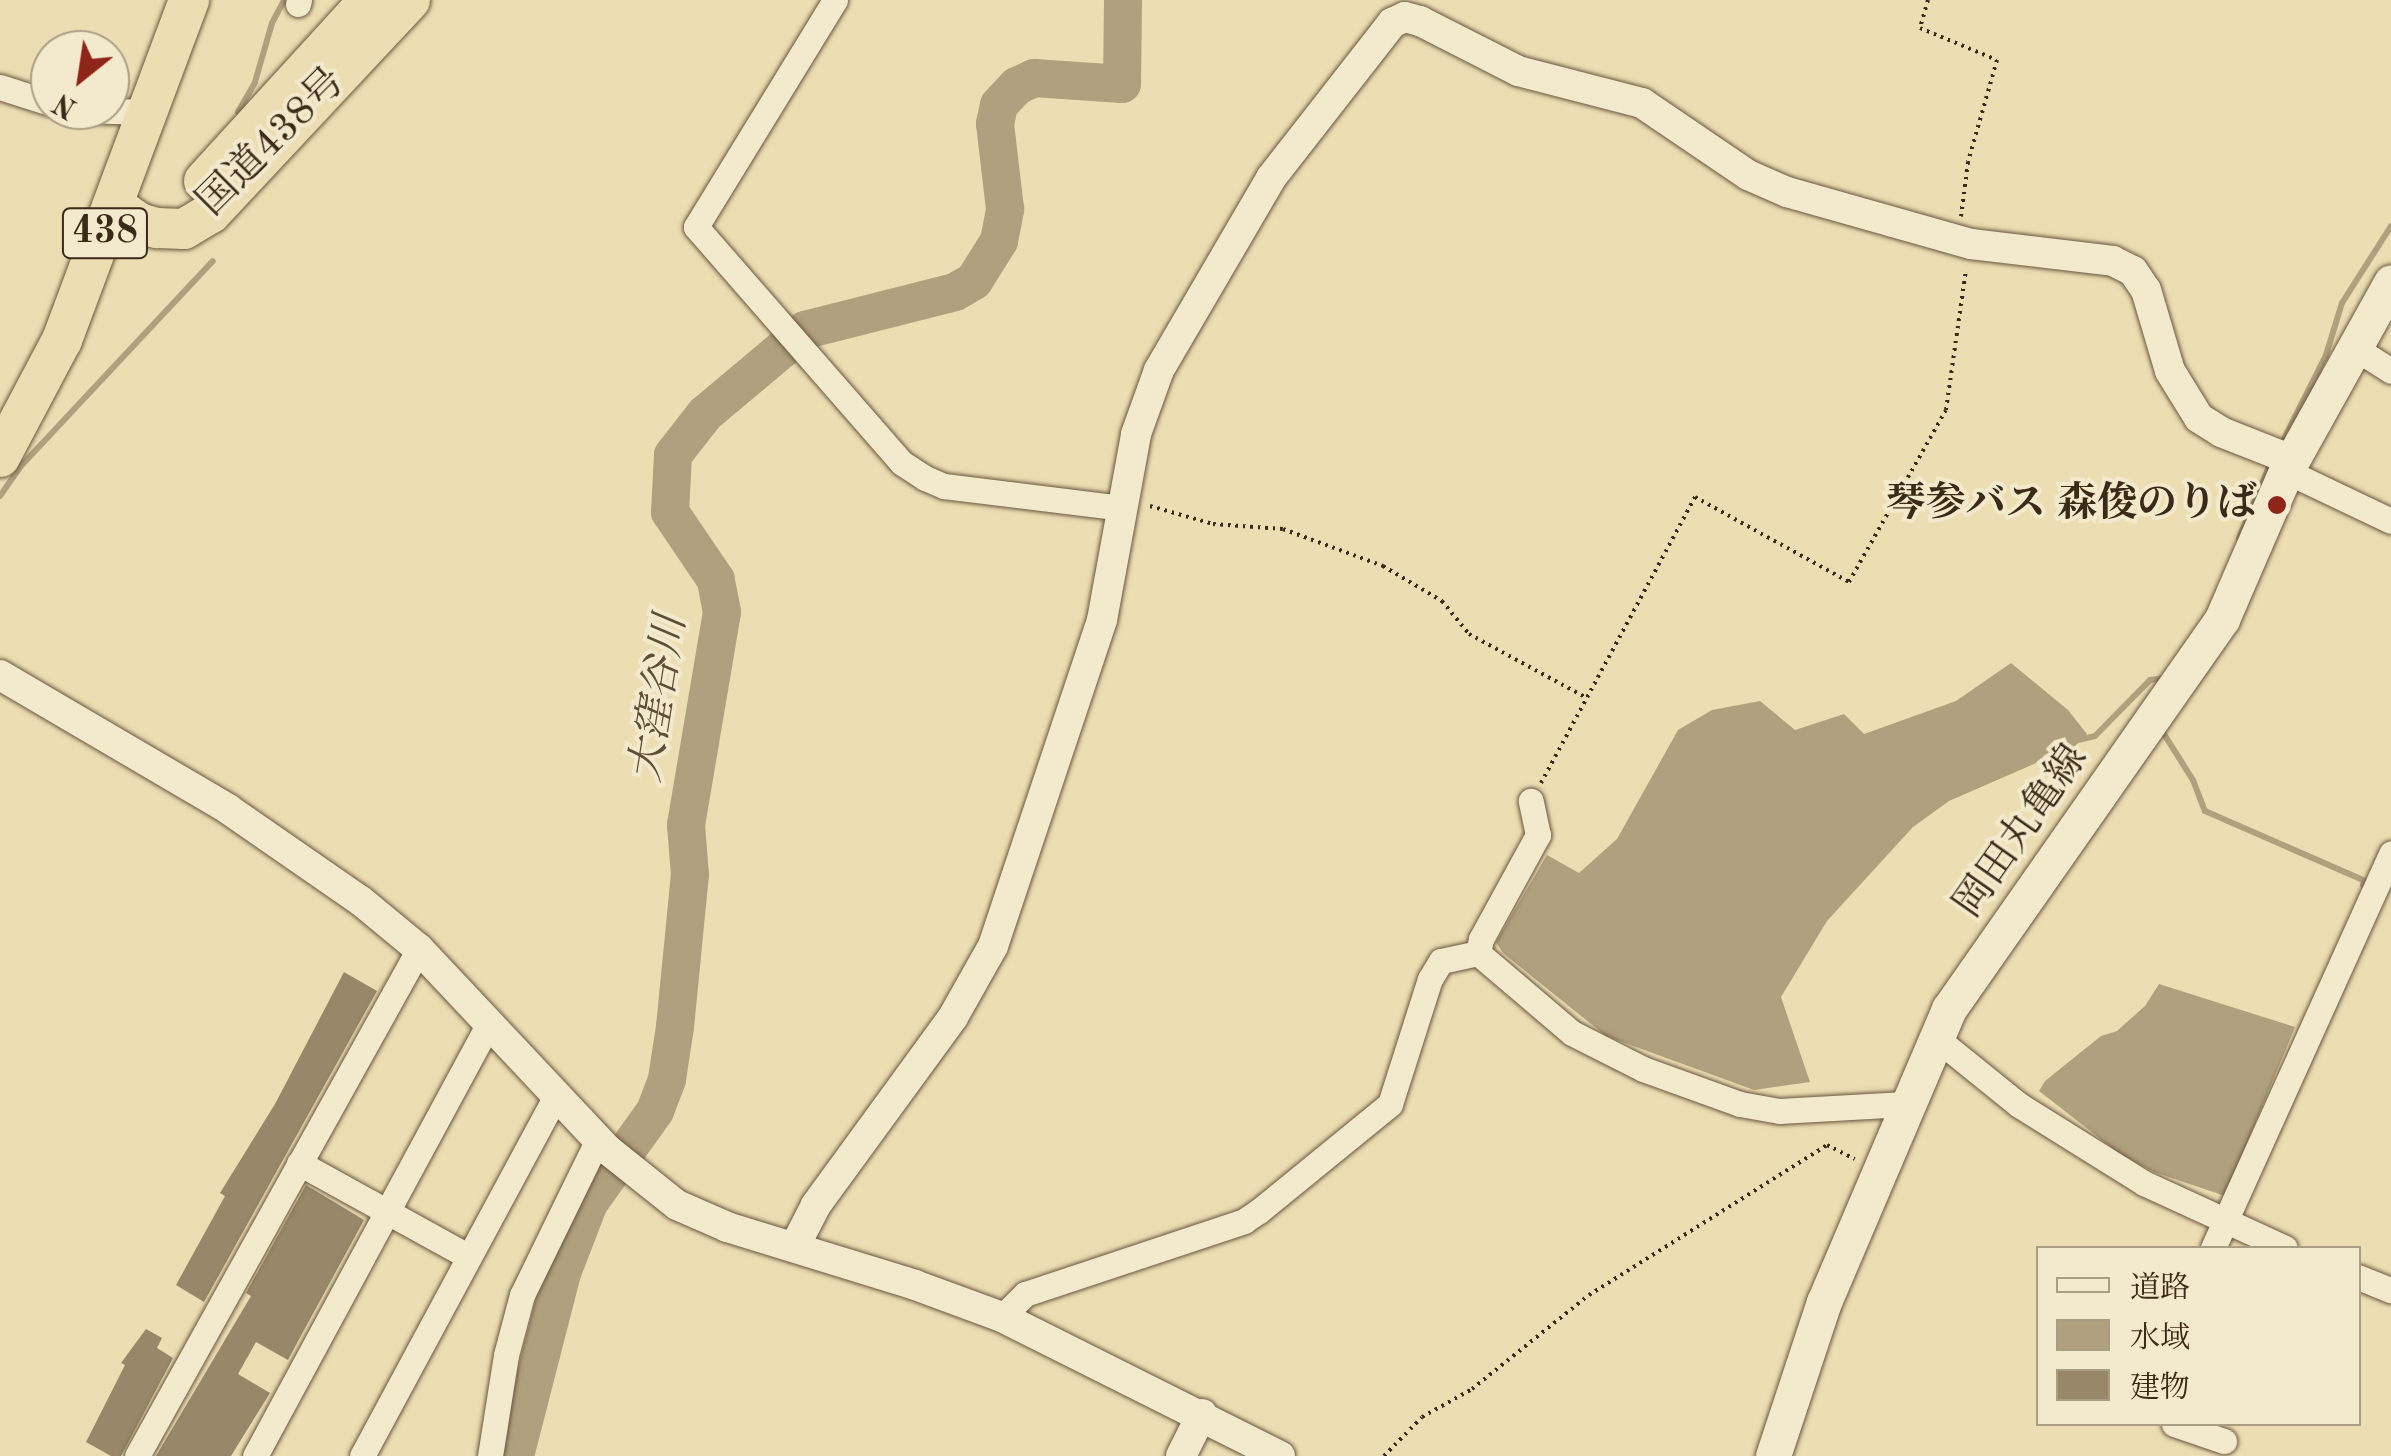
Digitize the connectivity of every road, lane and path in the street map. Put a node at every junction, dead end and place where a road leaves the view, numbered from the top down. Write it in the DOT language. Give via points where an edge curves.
graph roads {
  1 [pos="188,0"];
  2 [pos="369,0"];
  3 [pos="410,0"];
  4 [pos="835,0"];
  5 [pos="1928,0"];
  6 [pos="0,87"];
  7 [pos="30,97"];
  8 [pos="130,111"];
  9 [pos="148,112"];
  10 [pos="115,206"];
  11 [pos="1964,243"];
  12 [pos="2391,282"];
  13 [pos="2352,346"];
  14 [pos="2391,370"];
  15 [pos="0,457"];
  16 [pos="2282,459"];
  17 [pos="1125,504"];
  18 [pos="2391,522"];
  19 [pos="0,676"];
  20 [pos="1584,698"];
  21 [pos="1531,801"];
  22 [pos="2391,853"];
  23 [pos="419,949"];
  24 [pos="1478,953"];
  25 [pos="490,1022"];
  26 [pos="1936,1038"];
  27 [pos="557,1094"];
  28 [pos="1905,1104"];
  29 [pos="610,1151"];
  30 [pos="299,1163"];
  31 [pos="1878,1172"];
  32 [pos="387,1212"];
  33 [pos="2227,1220"];
  34 [pos="795,1246"];
  35 [pos="2214,1246"];
  36 [pos="2281,1246"];
  37 [pos="469,1257"];
  38 [pos="2361,1278"];
  39 [pos="2391,1290"];
  40 [pos="1002,1317"];
  41 [pos="1202,1414"];
  42 [pos="2180,1426"];
  43 [pos="2224,1441"];
  44 [pos="137,1456"];
  45 [pos="255,1456"];
  46 [pos="362,1456"];
  47 [pos="490,1456"];
  48 [pos="1181,1456"];
  49 [pos="1280,1456"];
  50 [pos="1384,1456"];
  51 [pos="1773,1456"];
  1 -- 9 [label="highway, 438"];
  2 -- 10 [label="highway, 国道438号 / 438" via="192,194 172,206"];
  3 -- 10 [label="highway, 国道438号 / 438" via="211,213 184,229 157,228"];
  4 -- 17 [label="street" via="696,227 902,463 925,478 944,486"];
  5 -- 11 [label="path" via="1920,28 1997,60 1968,162"];
  6 -- 7 [label="street"];
  8 -- 9 [label="street"];
  9 -- 10 [label="highway, 438"];
  10 -- 15 [label="highway, 438" via="42,384"];
  11 -- 16 [label="street" via="2113,261 2133,271 2190,407 2221,432"];
  11 -- 17 [label="street" via="1787,192 1748,175 1642,103 1518,71 1405,17 1392,23 1271,178 1178,334 1136,434"];
  11 -- 20 [label="path" via="1946,410 1849,582 1696,497"];
  12 -- 13 [label="main road, 岡田丸亀線"];
  13 -- 14 [label="street"];
  13 -- 16 [label="main road, 岡田丸亀線"];
  16 -- 18 [label="street"];
  16 -- 26 [label="main road, 岡田丸亀線" via="2222,619 1949,1009"];
  17 -- 20 [label="path" via="1213,524 1283,528 1382,566 1442,601 1470,634"];
  17 -- 34 [label="street" via="1082,690 993,946 952,1017 816,1205"];
  19 -- 23 [label="street" via="242,818"];
  20 -- 21 [label="path"];
  21 -- 24 [label="street" via="1538,835"];
  22 -- 33 [label="street"];
  23 -- 25 [label="street"];
  23 -- 30 [label="street"];
  24 -- 28 [label="street" via="1584,1039 1740,1104 1779,1111"];
  24 -- 40 [label="street" via="1441,961 1430,979 1390,1104 1259,1211 1025,1294"];
  25 -- 27 [label="street"];
  25 -- 32 [label="street"];
  26 -- 28 [label="main road, 岡田丸亀線"];
  26 -- 33 [label="street" via="2034,1115 2144,1183"];
  27 -- 29 [label="street"];
  27 -- 37 [label="street"];
  28 -- 31 [label="main road, 岡田丸亀線"];
  29 -- 34 [label="street" via="677,1205"];
  29 -- 47 [label="street" via="522,1295"];
  30 -- 32 [label="street"];
  30 -- 44 [label="street"];
  31 -- 50 [label="path" via="1828,1144 1589,1295 1472,1389 1422,1417"];
  31 -- 51 [label="main road, 岡田丸亀線" via="1824,1302"];
  32 -- 37 [label="street"];
  32 -- 45 [label="street"];
  33 -- 35 [label="street"];
  33 -- 36 [label="street"];
  34 -- 40 [label="street"];
  37 -- 46 [label="street"];
  38 -- 39 [label="street"];
  40 -- 41 [label="street"];
  41 -- 48 [label="street"];
  41 -- 49 [label="street"];
  42 -- 43 [label="street"];
}
